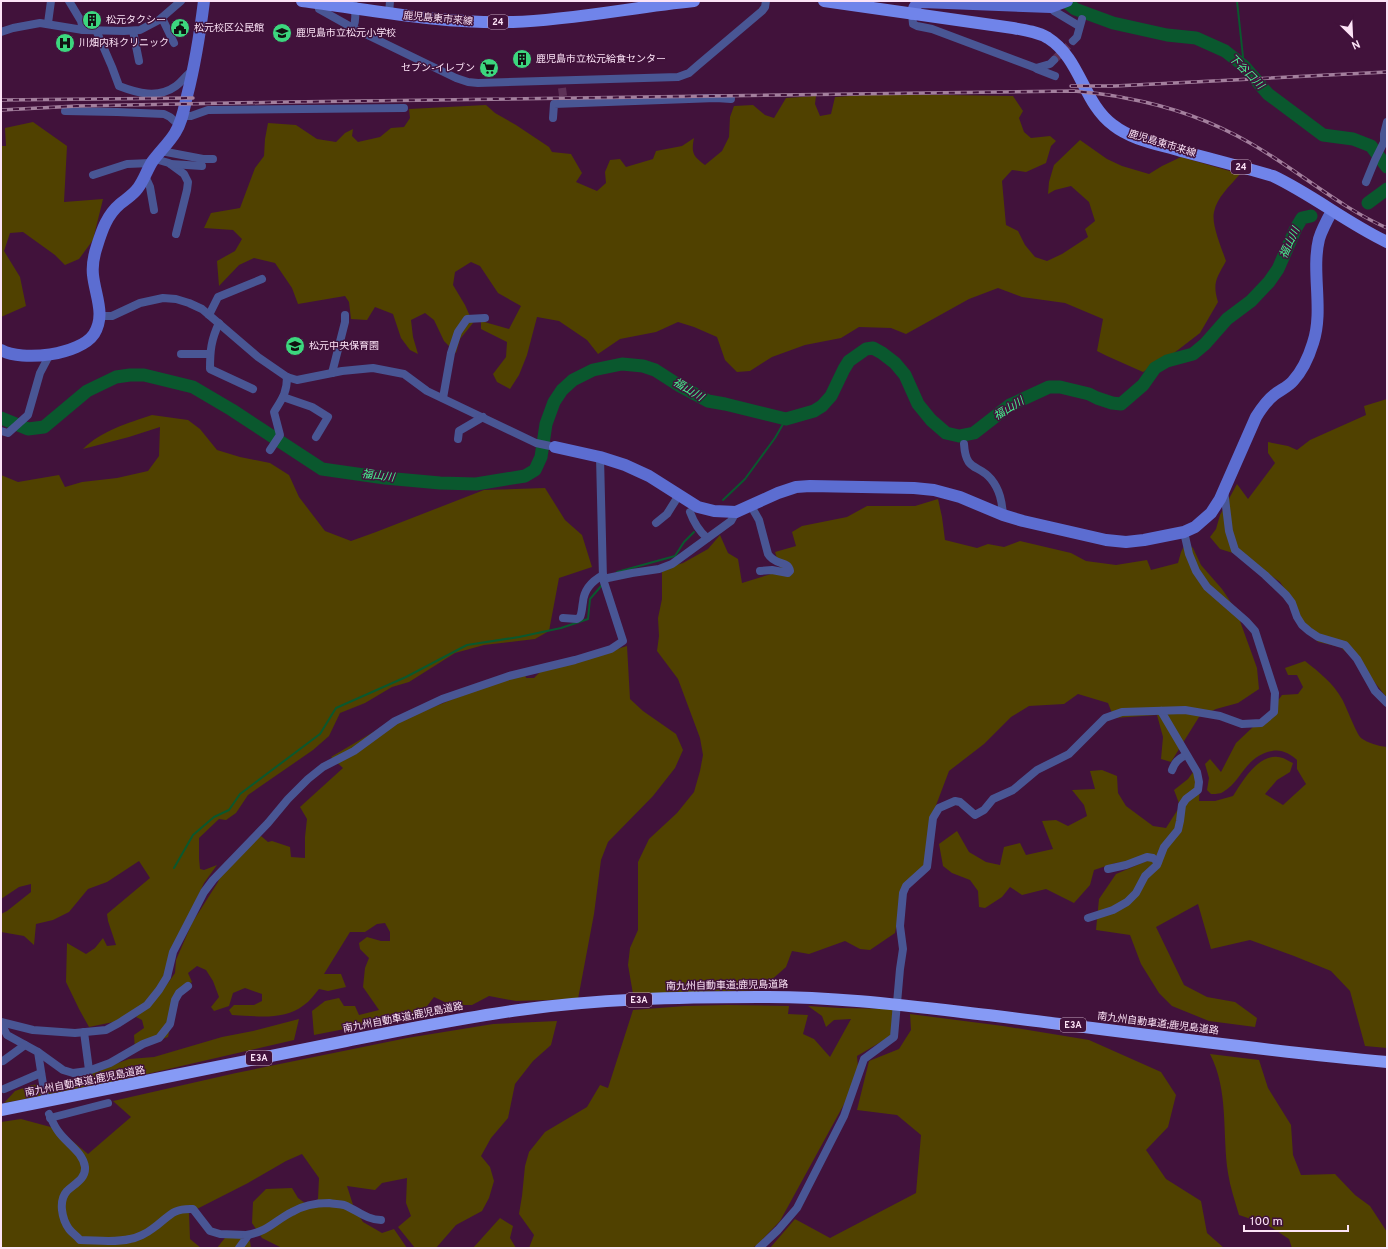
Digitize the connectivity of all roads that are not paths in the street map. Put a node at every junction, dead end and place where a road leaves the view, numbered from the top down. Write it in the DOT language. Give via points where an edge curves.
graph roads {
  1 [pos="51,1"];
  2 [pos="69,1"];
  3 [pos="181,1"];
  4 [pos="204,1"];
  5 [pos="302,1"];
  6 [pos="390,1"];
  7 [pos="685,1"];
  8 [pos="766,1"];
  9 [pos="824,1"];
  10 [pos="318,3"];
  11 [pos="1059,4"];
  12 [pos="354,5"];
  13 [pos="389,14"];
  14 [pos="912,14"];
  15 [pos="162,18"];
  16 [pos="48,23"];
  17 [pos="353,28"];
  18 [pos="83,30"];
  19 [pos="96,30"];
  20 [pos="133,31"];
  21 [pos="1,32"];
  22 [pos="1073,41"];
  23 [pos="174,43"];
  24 [pos="1054,60"];
  25 [pos="139,61"];
  26 [pos="1036,68"];
  27 [pos="194,70"];
  28 [pos="1055,76"];
  29 [pos="731,99"];
  30 [pos="404,108"];
  31 [pos="65,111"];
  32 [pos="553,118"];
  33 [pos="181,121"];
  34 [pos="1387,122"];
  35 [pos="155,158"];
  36 [pos="213,159"];
  37 [pos="170,164"];
  38 [pos="202,166"];
  39 [pos="93,175"];
  40 [pos="145,176"];
  41 [pos="1366,182"];
  42 [pos="154,210"];
  43 [pos="1332,211"];
  44 [pos="176,234"];
  45 [pos="1387,242"];
  46 [pos="262,279"];
  47 [pos="209,315"];
  48 [pos="345,315"];
  49 [pos="100,316"];
  50 [pos="485,318"];
  51 [pos="219,323"];
  52 [pos="1,350"];
  53 [pos="50,354"];
  54 [pos="181,354"];
  55 [pos="210,354"];
  56 [pos="332,373"];
  57 [pos="287,377"];
  58 [pos="253,389"];
  59 [pos="283,397"];
  60 [pos="443,398"];
  61 [pos="483,417"];
  62 [pos="5,432"];
  63 [pos="316,437"];
  64 [pos="458,439"];
  65 [pos="964,444"];
  66 [pos="555,447"];
  67 [pos="270,450"];
  68 [pos="600,457"];
  69 [pos="1224,490"];
  70 [pos="679,495"];
  71 [pos="751,506"];
  72 [pos="690,512"];
  73 [pos="736,512"];
  74 [pos="1003,515"];
  75 [pos="656,523"];
  76 [pos="1184,532"];
  77 [pos="707,538"];
  78 [pos="760,571"];
  79 [pos="603,577"];
  80 [pos="562,618"];
  81 [pos="1387,702"];
  82 [pos="1161,711"];
  83 [pos="1186,755"];
  84 [pos="1172,770"];
  85 [pos="1158,862"];
  86 [pos="1108,869"];
  87 [pos="1088,918"];
  88 [pos="188,986"];
  89 [pos="1,1023"];
  90 [pos="84,1032"];
  91 [pos="25,1045"];
  92 [pos="38,1052"];
  93 [pos="3,1061"];
  94 [pos="1387,1062"];
  95 [pos="89,1070"];
  96 [pos="41,1073"];
  97 [pos="4,1089"];
  98 [pos="46,1097"];
  99 [pos="108,1103"];
  100 [pos="1,1110"];
  101 [pos="381,1220"];
  102 [pos="246,1235"];
  103 [pos="239,1248"];
  104 [pos="759,1248"];
  1 -- 16 [label="street"];
  2 -- 18 [label="street" via="81,21"];
  3 -- 15 [label="street"];
  4 -- 27 [label="street"];
  5 -- 10 [label="main road, 鹿児島東市来線 / 24"];
  6 -- 13 [label="street"];
  7 -- 13 [label="main road, 鹿児島東市来線 / 24" via="514,22 445,21"];
  8 -- 17 [label="street" via="767,4 762,11 689,73 678,77 562,84 468,82"];
  9 -- 14 [label="main road, 鹿児島東市来線 / 24"];
  10 -- 12 [label="main road, 鹿児島東市来線 / 24"];
  10 -- 17 [label="street" via="319,9"];
  11 -- 14 [label="street" via="922,2 915,5"];
  11 -- 22 [label="street" via="1054,11 1081,22"];
  12 -- 13 [label="main road, 鹿児島東市来線 / 24"];
  12 -- 17 [label="street"];
  14 -- 26 [label="street" via="913,24 917,26 932,29"];
  14 -- 43 [label="main road, 鹿児島東市来線 / 24" via="1013,28 1048,38 1066,53 1103,117 1114,126 1133,137 1273,176 1289,183"];
  15 -- 20 [label="street" via="145,28"];
  15 -- 23 [label="street"];
  16 -- 18 [label="street"];
  16 -- 21 [label="street"];
  18 -- 19 [label="street"];
  19 -- 20 [label="street"];
  19 -- 27 [label="street" via="119,86 138,93 166,92"];
  20 -- 25 [label="street"];
  24 -- 26 [label="street" via="1050,64"];
  26 -- 28 [label="street"];
  27 -- 33 [label="street"];
  29 -- 32 [label="street" via="554,104"];
  30 -- 33 [label="street" via="208,110"];
  31 -- 33 [label="street" via="164,114"];
  33 -- 35 [label="street" via="174,135"];
  34 -- 41 [label="street" via="1384,142"];
  35 -- 36 [label="street"];
  35 -- 37 [label="street"];
  35 -- 39 [label="street"];
  35 -- 40 [label="street"];
  37 -- 38 [label="street"];
  37 -- 44 [label="street" via="184,174 188,182"];
  40 -- 42 [label="street" via="150,187"];
  40 -- 49 [label="street" via="131,196 111,214 96,248 92,274"];
  43 -- 45 [label="main road, 鹿児島東市来線 / 24"];
  43 -- 69 [label="street" via="1323,226 1319,240 1317,331 1308,358 1292,382 1264,404"];
  46 -- 47 [label="street" via="218,298"];
  47 -- 49 [label="street" via="189,303 163,298 140,303 112,316"];
  47 -- 51 [label="street"];
  48 -- 56 [label="street"];
  49 -- 53 [label="street" via="93,335 84,344"];
  50 -- 60 [label="street" via="467,319 458,332 451,353"];
  51 -- 55 [label="street" via="213,335"];
  51 -- 57 [label="street" via="258,357"];
  52 -- 53 [label="street" via="11,355 22,356"];
  53 -- 62 [label="street" via="40,373 28,415"];
  54 -- 55 [label="street"];
  55 -- 58 [label="street" via="210,369"];
  56 -- 57 [label="street" via="297,380"];
  56 -- 60 [label="street" via="373,368 404,374 427,391"];
  57 -- 59 [label="street"];
  59 -- 63 [label="street" via="312,407 328,417"];
  59 -- 67 [label="street" via="274,412 280,435"];
  60 -- 61 [label="street"];
  61 -- 64 [label="street" via="459,431"];
  61 -- 66 [label="street" via="536,443"];
  65 -- 74 [label="street" via="969,464 991,479 998,490"];
  66 -- 68 [label="street"];
  68 -- 70 [label="street" via="649,476"];
  68 -- 79 [label="street"];
  69 -- 76 [label="street" via="1211,513 1195,527"];
  69 -- 81 [label="street" via="1229,531 1235,550 1289,599 1302,625 1318,637 1345,645 1357,659 1375,691"];
  70 -- 73 [label="street" via="698,506 714,511"];
  70 -- 75 [label="street" via="667,514"];
  71 -- 73 [label="street"];
  71 -- 74 [label="street" via="796,487 914,488 947,493"];
  71 -- 78 [label="street" via="759,520 771,559 790,568 788,573"];
  72 -- 77 [label="street" via="695,525"];
  73 -- 77 [label="street" via="730,521"];
  74 -- 76 [label="street" via="1106,540 1126,542"];
  76 -- 82 [label="street" via="1196,571 1207,587 1254,631 1275,693 1274,712 1261,723 1242,724 1220,716 1192,711"];
  77 -- 79 [label="street" via="672,564"];
  79 -- 80 [label="street" via="594,580 583,596 580,618"];
  79 -- 90 [label="street" via="623,641 611,648 575,660 509,676 442,699 395,721 354,751 323,767 288,799 204,892 173,952 167,977 147,1005 106,1030"];
  82 -- 83 [label="street"];
  82 -- 104 [label="street" via="1122,712 1105,718 1069,754 1037,770 1013,790 993,799 984,810 975,815 955,800 939,808 933,818 927,867 906,886 903,893 900,926 903,949 894,1037 864,1059 844,1116 796,1208"];
  83 -- 84 [label="street" via="1178,759"];
  83 -- 85 [label="street" via="1197,772 1198,790 1182,805 1178,830 1164,847"];
  85 -- 86 [label="street" via="1147,857"];
  85 -- 87 [label="street" via="1127,902 1113,910"];
  88 -- 95 [label="street" via="175,1000 170,1024 159,1038 110,1063"];
  89 -- 90 [label="street" via="33,1030"];
  89 -- 91 [label="street" via="7,1035"];
  90 -- 95 [label="street"];
  91 -- 92 [label="street"];
  91 -- 93 [label="street"];
  92 -- 95 [label="street" via="63,1070 73,1073"];
  92 -- 96 [label="street"];
  94 -- 100 [label="highway, 南九州自動車道;鹿児島道路 / E3A" via="864,1001 759,996 648,999 519,1010 400,1030"];
  96 -- 97 [label="street"];
  96 -- 98 [label="street"];
  99 -- 102 [label="street" via="50,1116 58,1131 82,1157 85,1167 80,1181 66,1192 62,1202 62,1214 68,1228 80,1240 130,1239 152,1229 168,1215 185,1209 193,1209 210,1231"];
  101 -- 102 [label="street" via="373,1220 344,1205 328,1203 301,1208 256,1234"];
  102 -- 103 [label="street"];
}
